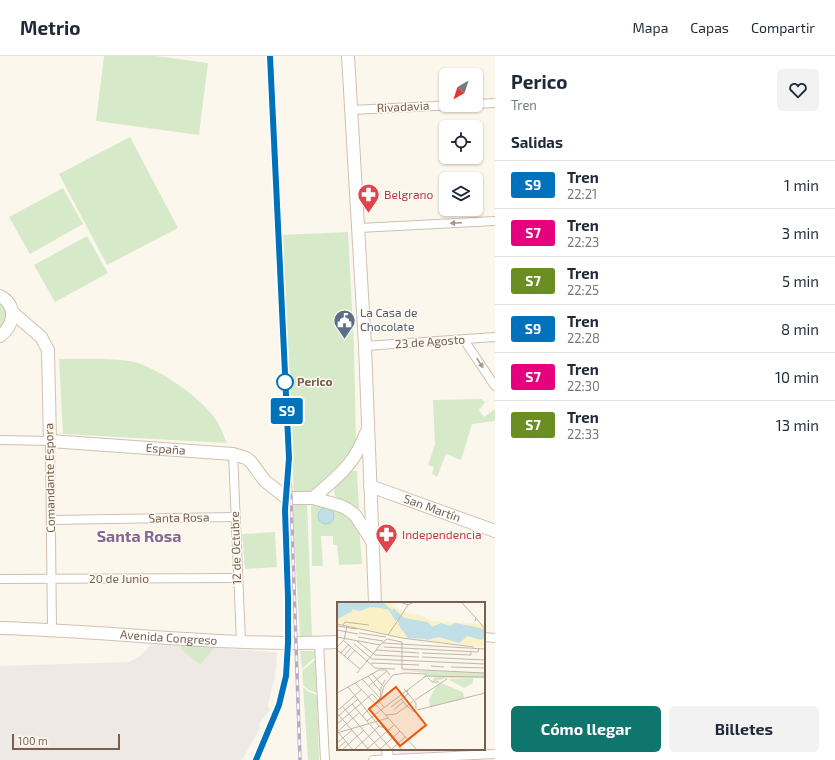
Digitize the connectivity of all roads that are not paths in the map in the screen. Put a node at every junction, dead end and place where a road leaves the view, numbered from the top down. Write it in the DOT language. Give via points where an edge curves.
graph roads {
  1 [pos="348,56"];
  2 [pos="495,103"];
  3 [pos="483,104"];
  4 [pos="439,106"];
  5 [pos="350,110"];
  6 [pos="495,221"];
  7 [pos="358,228"];
  8 [pos="0,296"];
  9 [pos="12,312"];
  10 [pos="34,331"];
  11 [pos="3,334"];
  12 [pos="495,337"];
  13 [pos="464,340"];
  14 [pos="365,346"];
  15 [pos="495,386"];
  16 [pos="368,428"];
  17 [pos="0,440"];
  18 [pos="50,441"];
  19 [pos="233,454"];
  20 [pos="340,475"];
  21 [pos="370,482"];
  22 [pos="313,498"];
  23 [pos="371,499"];
  24 [pos="344,507"];
  25 [pos="236,517"];
  26 [pos="51,520"];
  27 [pos="495,531"];
  28 [pos="373,542"];
  29 [pos="237,578"];
  30 [pos="0,579"];
  31 [pos="51,580"];
  32 [pos="375,602"];
  33 [pos="0,628"];
  34 [pos="52,630"];
  35 [pos="485,637"];
  36 [pos="495,638"];
  37 [pos="241,642"];
  38 [pos="337,642"];
  39 [pos="318,643"];
  40 [pos="495,754"];
  41 [pos="387,756"];
  42 [pos="325,760"];
  43 [pos="373,760"];
  1 -- 5 [label="main road"];
  2 -- 3 [label="street"];
  4 -- 5 [label="street, Rivadavia"];
  5 -- 7 [label="main road"];
  6 -- 7 [label="street, one-way"];
  7 -- 14 [label="main road"];
  8 -- 9 [label="main road, Comandante Espora" via="9,304"];
  9 -- 10 [label="main road, Comandante Espora"];
  9 -- 11 [label="main road" via="10,326"];
  10 -- 11 [label="main road" via="17,330"];
  10 -- 18 [label="main road, Comandante Espora" via="41,337 48,350"];
  12 -- 13 [label="street, 23 de Agosto"];
  13 -- 14 [label="street, 23 de Agosto"];
  13 -- 15 [label="street, one-way"];
  14 -- 16 [label="main road"];
  16 -- 20 [label="main road" via="360,448"];
  16 -- 21 [label="main road"];
  17 -- 18 [label="street, España"];
  18 -- 19 [label="main road, España"];
  18 -- 26 [label="street, Comandante Espora"];
  19 -- 22 [label="main road, España" via="251,462 265,481 284,496"];
  19 -- 25 [label="street, 12 de Octubre"];
  20 -- 21 [label="main road" via="352,469 365,473"];
  20 -- 22 [label="main road"];
  20 -- 24 [label="main road" via="333,484 334,496"];
  21 -- 23 [label="main road"];
  21 -- 27 [label="main road, San Martín"];
  22 -- 24 [label="main road"];
  23 -- 24 [label="main road" via="363,507 353,510"];
  23 -- 28 [label="main road"];
  24 -- 28 [label="main road" via="355,515"];
  25 -- 26 [label="street, Santa Rosa"];
  25 -- 29 [label="street, 12 de Octubre"];
  26 -- 31 [label="street, Comandante Espora"];
  28 -- 32 [label="main road"];
  29 -- 31 [label="street, 20 de Junio"];
  29 -- 37 [label="street, 12 de Octubre"];
  30 -- 31 [label="street, 20 de Junio"];
  31 -- 34 [label="street, Comandante Espora"];
  33 -- 34 [label="main road, Avenida Congreso"];
  34 -- 37 [label="main road, Avenida Congreso"];
  35 -- 36 [label="street"];
  37 -- 39 [label="main road, Avenida Congreso"];
  38 -- 39 [label="main road, Avenida Congreso"];
  39 -- 42 [label="street"];
  40 -- 41 [label="street"];
  41 -- 43 [label="street"];
}
